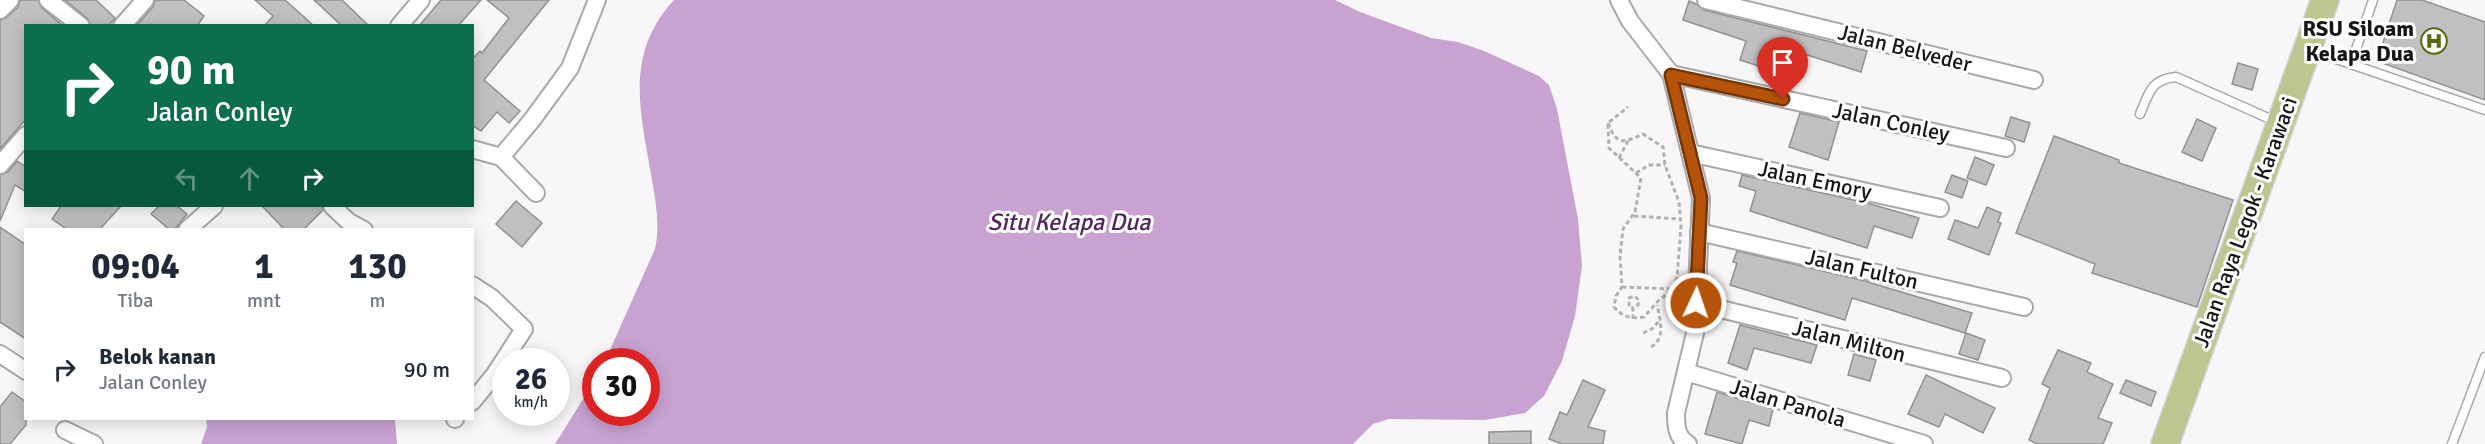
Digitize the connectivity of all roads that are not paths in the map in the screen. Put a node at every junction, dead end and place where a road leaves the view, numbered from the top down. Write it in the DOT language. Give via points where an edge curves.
graph roads {
  1 [pos="10,0"];
  2 [pos="48,0"];
  3 [pos="145,0"];
  4 [pos="421,0"];
  5 [pos="597,0"];
  6 [pos="1619,0"];
  7 [pos="1706,0"];
  8 [pos="2325,0"];
  9 [pos="2373,0"];
  10 [pos="0,10"];
  11 [pos="78,24"];
  12 [pos="124,24"];
  13 [pos="401,24"];
  14 [pos="2308,50"];
  15 [pos="2351,64"];
  16 [pos="1671,75"];
  17 [pos="2034,80"];
  18 [pos="2485,110"];
  19 [pos="2285,113"];
  20 [pos="2140,114"];
  21 [pos="24,137"];
  22 [pos="2006,147"];
  23 [pos="474,150"];
  24 [pos="1690,153"];
  25 [pos="501,157"];
  26 [pos="0,165"];
  27 [pos="536,193"];
  28 [pos="333,207"];
  29 [pos="206,208"];
  30 [pos="1940,208"];
  31 [pos="190,228"];
  32 [pos="360,228"];
  33 [pos="1699,232"];
  34 [pos="474,286"];
  35 [pos="1696,303"];
  36 [pos="2024,307"];
  37 [pos="0,354"];
  38 [pos="2485,357"];
  39 [pos="24,370"];
  40 [pos="1686,372"];
  41 [pos="2002,378"];
  42 [pos="474,400"];
  43 [pos="65,431"];
  44 [pos="1686,443"];
  45 [pos="94,444"];
  46 [pos="1924,444"];
  47 [pos="2165,444"];
  48 [pos="2452,444"];
  1 -- 10 [label="street"];
  2 -- 11 [label="street"];
  3 -- 12 [label="street"];
  4 -- 13 [label="street"];
  5 -- 25 [label="street" via="570,68"];
  6 -- 16 [label="street"];
  7 -- 17 [label="street, Jalan Belveder"];
  8 -- 14 [label="main road, Jalan Raya Legok - Karawaci"];
  9 -- 15 [label="lane"];
  14 -- 15 [label="lane"];
  14 -- 19 [label="main road, Jalan Raya Legok - Karawaci"];
  15 -- 18 [label="lane"];
  16 -- 22 [label="street, Jalan Conley"];
  16 -- 24 [label="street"];
  19 -- 20 [label="lane" via="2268,118 2176,77 2164,78 2153,86"];
  19 -- 47 [label="main road, Jalan Raya Legok - Karawaci"];
  21 -- 26 [label="street"];
  23 -- 25 [label="street"];
  24 -- 30 [label="street, Jalan Emory"];
  24 -- 33 [label="street" via="1701,198"];
  25 -- 27 [label="street"];
  28 -- 32 [label="street"];
  29 -- 31 [label="street"];
  33 -- 35 [label="street"];
  33 -- 36 [label="street, Jalan Fulton"];
  34 -- 42 [label="street" via="524,328"];
  35 -- 40 [label="street" via="1695,333"];
  35 -- 41 [label="street, Jalan Milton"];
  37 -- 39 [label="street"];
  38 -- 48 [label="lane"];
  40 -- 44 [label="street" via="1676,419 1678,435"];
  40 -- 46 [label="street, Jalan Panola"];
  43 -- 45 [label="street"];
}
